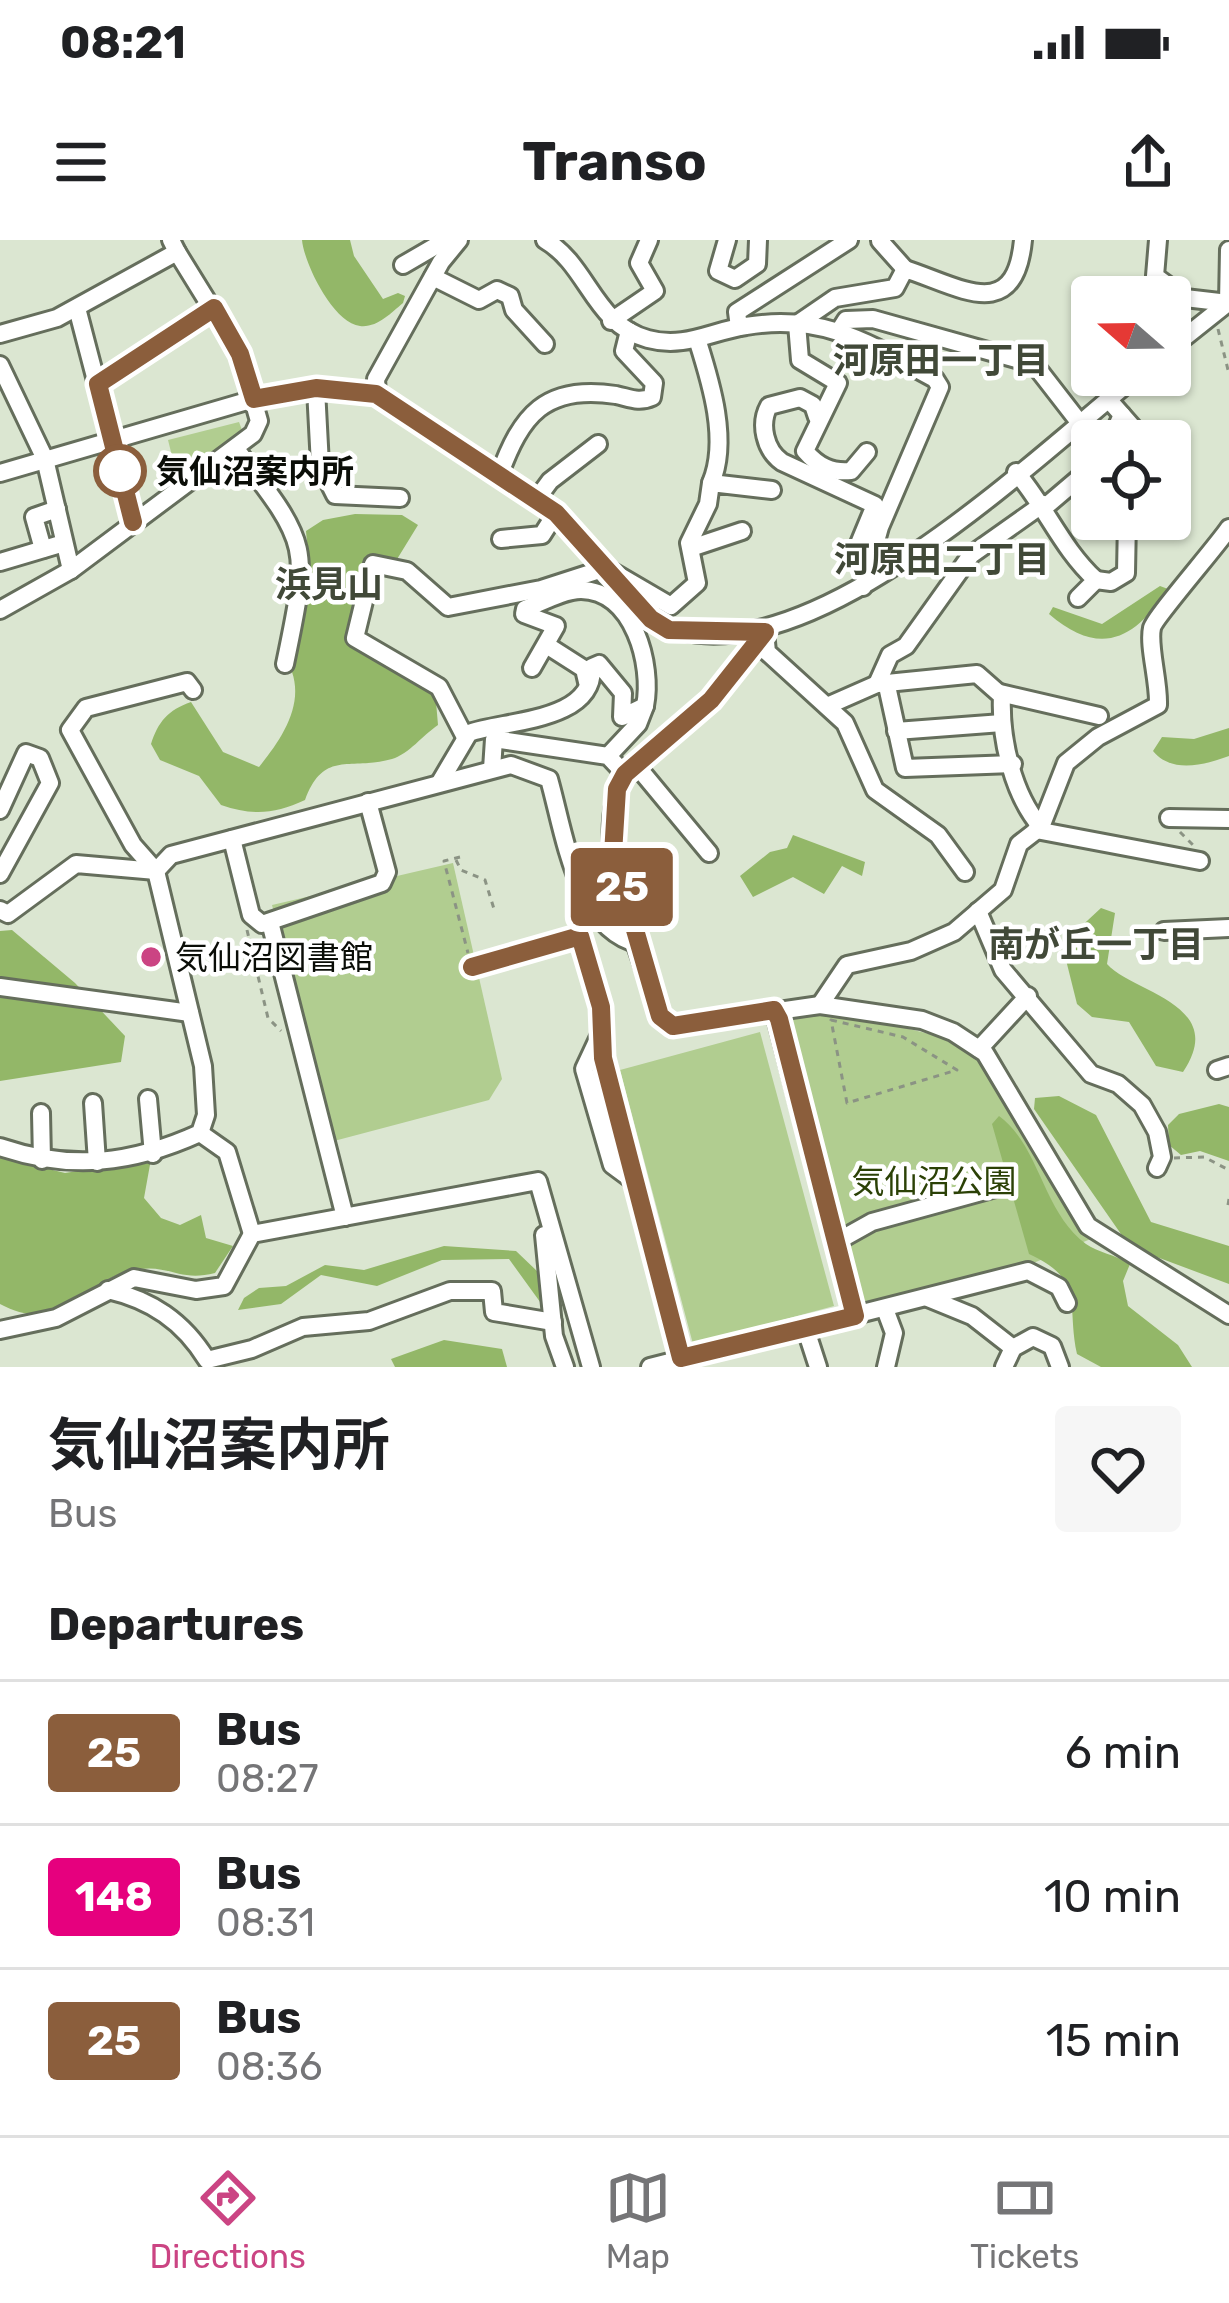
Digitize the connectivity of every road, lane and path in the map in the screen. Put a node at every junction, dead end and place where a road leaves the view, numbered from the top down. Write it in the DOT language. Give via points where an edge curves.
graph roads {
  1 [pos="446,240"];
  2 [pos="459,240"];
  3 [pos="650,240"];
  4 [pos="727,240"];
  5 [pos="758,240"];
  6 [pos="849,240"];
  7 [pos="1022,240"];
  8 [pos="1158,240"];
  9 [pos="550,241"];
  10 [pos="880,241"];
  11 [pos="174,246"];
  12 [pos="1229,250"];
  13 [pos="403,265"];
  14 [pos="905,269"];
  15 [pos="434,277"];
  16 [pos="1224,306"];
  17 [pos="77,308"];
  18 [pos="214,308"];
  19 [pos="611,321"];
  20 [pos="797,324"];
  21 [pos="739,327"];
  22 [pos="842,328"];
  23 [pos="628,331"];
  24 [pos="1191,332"];
  25 [pos="0,334"];
  26 [pos="698,342"];
  27 [pos="545,344"];
  28 [pos="0,365"];
  29 [pos="1229,374"];
  30 [pos="98,384"];
  31 [pos="316,388"];
  32 [pos="376,394"];
  33 [pos="1112,396"];
  34 [pos="254,399"];
  35 [pos="1108,399"];
  36 [pos="1122,416"];
  37 [pos="817,417"];
  38 [pos="1077,420"];
  39 [pos="1082,420"];
  40 [pos="1120,420"];
  41 [pos="1126,420"];
  42 [pos="1071,428"];
  43 [pos="113,440"];
  44 [pos="598,444"];
  45 [pos="236,449"];
  46 [pos="866,452"];
  47 [pos="45,459"];
  48 [pos="1016,472"];
  49 [pos="0,473"];
  50 [pos="500,476"];
  51 [pos="711,483"];
  52 [pos="1071,484"];
  53 [pos="772,490"];
  54 [pos="400,498"];
  55 [pos="536,500"];
  56 [pos="1044,506"];
  57 [pos="57,508"];
  58 [pos="556,513"];
  59 [pos="133,522"];
  60 [pos="1229,528"];
  61 [pos="742,531"];
  62 [pos="501,539"];
  63 [pos="1127,540"];
  64 [pos="64,542"];
  65 [pos="858,546"];
  66 [pos="691,548"];
  67 [pos="43,549"];
  68 [pos="0,562"];
  69 [pos="606,568"];
  70 [pos="71,570"];
  71 [pos="1096,580"];
  72 [pos="863,587"];
  73 [pos="1078,598"];
  74 [pos="0,610"];
  75 [pos="765,632"];
  76 [pos="548,646"];
  77 [pos="285,664"];
  78 [pos="532,668"];
  79 [pos="882,685"];
  80 [pos="193,690"];
  81 [pos="1000,693"];
  82 [pos="585,695"];
  83 [pos="645,706"];
  84 [pos="826,706"];
  85 [pos="1099,716"];
  86 [pos="1003,723"];
  87 [pos="535,729"];
  88 [pos="896,731"];
  89 [pos="465,737"];
  90 [pos="494,739"];
  91 [pos="608,756"];
  92 [pos="1013,764"];
  93 [pos="492,769"];
  94 [pos="631,769"];
  95 [pos="440,782"];
  96 [pos="368,802"];
  97 [pos="0,810"];
  98 [pos="1169,818"];
  99 [pos="1229,819"];
  100 [pos="1038,828"];
  101 [pos="232,839"];
  102 [pos="709,853"];
  103 [pos="1196,860"];
  104 [pos="156,871"];
  105 [pos="964,872"];
  106 [pos="0,874"];
  107 [pos="494,909"];
  108 [pos="0,910"];
  109 [pos="978,911"];
  110 [pos="263,922"];
  111 [pos="1229,928"];
  112 [pos="1164,932"];
  113 [pos="639,944"];
  114 [pos="472,967"];
  115 [pos="0,987"];
  116 [pos="1028,996"];
  117 [pos="820,1005"];
  118 [pos="774,1010"];
  119 [pos="190,1012"];
  120 [pos="602,1031"];
  121 [pos="299,1038"];
  122 [pos="979,1049"];
  123 [pos="957,1070"];
  124 [pos="148,1099"];
  125 [pos="93,1103"];
  126 [pos="617,1112"];
  127 [pos="37,1116"];
  128 [pos="598,1117"];
  129 [pos="200,1133"];
  130 [pos="0,1147"];
  131 [pos="153,1154"];
  132 [pos="42,1160"];
  133 [pos="1159,1161"];
  134 [pos="97,1162"];
  135 [pos="1229,1170"];
  136 [pos="635,1181"];
  137 [pos="996,1188"];
  138 [pos="542,1193"];
  139 [pos="345,1217"];
  140 [pos="252,1234"];
  141 [pos="838,1241"];
  142 [pos="108,1291"];
  143 [pos="927,1298"];
  144 [pos="1067,1304"];
  145 [pos="885,1309"];
  146 [pos="1229,1315"];
  147 [pos="855,1316"];
  148 [pos="553,1322"];
  149 [pos="0,1330"];
  150 [pos="806,1330"];
  151 [pos="1013,1348"];
  152 [pos="681,1358"];
  153 [pos="714,1360"];
  154 [pos="566,1367"];
  155 [pos="591,1367"];
  156 [pos="650,1367"];
  157 [pos="818,1367"];
  158 [pos="886,1367"];
  159 [pos="1004,1367"];
  160 [pos="1060,1367"];
  1 -- 13 [label="street"];
  2 -- 15 [label="street"];
  3 -- 19 [label="street" via="639,263 656,291"];
  4 -- 5 [label="street" via="718,271 735,279 757,263"];
  6 -- 21 [label="street" via="737,312"];
  7 -- 14 [label="street" via="1020,268 1007,289 986,296"];
  8 -- 16 [label="street" via="1155,276 1185,298"];
  9 -- 19 [label="street"];
  10 -- 14 [label="street"];
  11 -- 17 [label="street"];
  11 -- 18 [label="street"];
  12 -- 16 [label="street"];
  14 -- 20 [label="street" via="895,288 842,293"];
  15 -- 27 [label="street" via="479,299 497,290 510,296"];
  15 -- 32 [label="street" via="376,379"];
  16 -- 24 [label="street"];
  16 -- 29 [label="path"];
  17 -- 25 [label="street"];
  17 -- 30 [label="street"];
  18 -- 30 [label="street"];
  18 -- 34 [label="street"];
  19 -- 23 [label="street"];
  20 -- 21 [label="street"];
  20 -- 22 [label="street"];
  20 -- 37 [label="street" via="800,360 838,383"];
  21 -- 26 [label="street"];
  22 -- 38 [label="street" via="846,320 873,319 1034,364"];
  22 -- 72 [label="street" via="940,387"];
  23 -- 26 [label="street"];
  23 -- 50 [label="street" via="624,351 654,383 652,397 542,402 520,426"];
  26 -- 51 [label="street" via="713,388"];
  28 -- 47 [label="street"];
  30 -- 43 [label="street"];
  31 -- 32 [label="street"];
  31 -- 34 [label="street"];
  31 -- 54 [label="street" via="320,465 335,495"];
  32 -- 50 [label="street"];
  33 -- 35 [label="street"];
  34 -- 43 [label="street"];
  34 -- 45 [label="street" via="259,421"];
  35 -- 36 [label="street"];
  35 -- 39 [label="street"];
  36 -- 40 [label="street"];
  36 -- 41 [label="street"];
  37 -- 46 [label="street" via="805,451 816,464 851,471"];
  37 -- 65 [label="street" via="800,398 769,406 766,438 782,462 870,499 875,506"];
  42 -- 48 [label="street"];
  43 -- 47 [label="street"];
  43 -- 59 [label="street"];
  44 -- 55 [label="street"];
  45 -- 59 [label="street"];
  45 -- 77 [label="street" via="288,518 301,550 304,575"];
  47 -- 49 [label="street"];
  47 -- 57 [label="street"];
  48 -- 56 [label="street"];
  48 -- 72 [label="street"];
  50 -- 55 [label="street"];
  51 -- 53 [label="street"];
  51 -- 66 [label="street"];
  52 -- 56 [label="street"];
  55 -- 58 [label="street"];
  56 -- 71 [label="street" via="1072,558"];
  56 -- 79 [label="street" via="970,555 906,646 890,655"];
  57 -- 64 [label="street"];
  57 -- 67 [label="street" via="34,517"];
  58 -- 62 [label="street" via="542,536"];
  58 -- 69 [label="street"];
  59 -- 70 [label="street"];
  60 -- 100 [label="street" via="1156,615 1150,633 1158,705 1098,736 1066,764"];
  61 -- 66 [label="street"];
  63 -- 71 [label="street" via="1126,573"];
  64 -- 67 [label="street"];
  64 -- 70 [label="street"];
  66 -- 69 [label="street" via="697,584 671,606"];
  67 -- 68 [label="street"];
  69 -- 75 [label="street" via="637,609 669,630"];
  69 -- 89 [label="street" via="448,607 406,571 373,564 355,638 439,687"];
  70 -- 74 [label="street"];
  71 -- 73 [label="street"];
  72 -- 75 [label="street"];
  75 -- 84 [label="street" via="767,652"];
  75 -- 94 [label="street" via="711,700"];
  76 -- 78 [label="street"];
  76 -- 82 [label="street" via="584,669"];
  76 -- 83 [label="street" via="556,626 525,609 582,590 601,596 640,637"];
  79 -- 81 [label="street" via="960,672 977,674"];
  79 -- 84 [label="street"];
  79 -- 88 [label="street"];
  80 -- 104 [label="street" via="187,682 86,708 70,730 133,845"];
  81 -- 85 [label="street"];
  81 -- 86 [label="street"];
  82 -- 83 [label="street" via="599,664 623,693 622,717"];
  82 -- 89 [label="street" via="528,722 502,722"];
  83 -- 91 [label="street"];
  84 -- 105 [label="street" via="845,723 875,790 938,835"];
  86 -- 88 [label="street"];
  86 -- 92 [label="street"];
  87 -- 90 [label="street"];
  88 -- 92 [label="street" via="905,768"];
  89 -- 95 [label="street"];
  90 -- 91 [label="street"];
  90 -- 93 [label="street"];
  91 -- 94 [label="street"];
  92 -- 100 [label="street" via="1021,804"];
  93 -- 95 [label="street"];
  93 -- 113 [label="street" via="530,768 549,778 583,893 619,939"];
  94 -- 102 [label="street"];
  94 -- 113 [label="street" via="614,806 613,854"];
  95 -- 96 [label="street"];
  96 -- 101 [label="street"];
  96 -- 110 [label="street" via="387,872 382,883"];
  97 -- 106 [label="street" via="26,753 40,758 50,783"];
  98 -- 99 [label="street"];
  98 -- 103 [label="path" via="1192,839"];
  100 -- 103 [label="street"];
  100 -- 109 [label="street" via="1019,844 1003,890"];
  101 -- 104 [label="street" via="171,855"];
  101 -- 110 [label="street"];
  104 -- 108 [label="street" via="76,864 24,906"];
  104 -- 119 [label="street"];
  107 -- 114 [label="path" via="485,880 461,870 458,858 444,861"];
  109 -- 116 [label="street" via="1003,970"];
  109 -- 117 [label="street" via="911,951 847,965"];
  110 -- 121 [label="street"];
  110 -- 121 [label="path" via="246,931 268,1018"];
  111 -- 112 [label="street"];
  113 -- 118 [label="street" via="660,1016 673,1026"];
  114 -- 120 [label="street" via="580,936"];
  115 -- 119 [label="street"];
  116 -- 122 [label="street"];
  116 -- 133 [label="street" via="1091,1074 1142,1105"];
  117 -- 118 [label="street"];
  117 -- 122 [label="street" via="922,1020"];
  118 -- 141 [label="street"];
  119 -- 129 [label="street" via="203,1066"];
  120 -- 126 [label="street"];
  120 -- 128 [label="street" via="584,1069"];
  121 -- 139 [label="street"];
  122 -- 146 [label="street" via="1088,1226"];
  123 -- 123 [label="path" via="847,1103 831,1020 903,1037"];
  124 -- 131 [label="street"];
  125 -- 134 [label="street"];
  126 -- 128 [label="street"];
  126 -- 136 [label="street"];
  127 -- 132 [label="street"];
  128 -- 136 [label="street" via="612,1165"];
  129 -- 131 [label="street"];
  129 -- 140 [label="street" via="227,1152"];
  130 -- 132 [label="street"];
  131 -- 134 [label="street"];
  132 -- 134 [label="street"];
  133 -- 135 [label="path" via="1204,1157"];
  136 -- 152 [label="street"];
  137 -- 141 [label="street" via="872,1222"];
  138 -- 139 [label="street" via="538,1181"];
  138 -- 148 [label="street"];
  138 -- 155 [label="street"];
  139 -- 140 [label="street"];
  140 -- 142 [label="street" via="224,1286 196,1290 134,1278"];
  141 -- 147 [label="street"];
  142 -- 148 [label="street" via="141,1295 194,1338 207,1360 303,1327 369,1321 450,1292 492,1291 494,1312"];
  142 -- 149 [label="street" via="56,1318"];
  143 -- 144 [label="street" via="1028,1271 1059,1287"];
  143 -- 145 [label="street"];
  143 -- 151 [label="street" via="972,1316"];
  145 -- 147 [label="street"];
  145 -- 158 [label="street" via="894,1333"];
  147 -- 150 [label="street"];
  148 -- 154 [label="street"];
  150 -- 153 [label="street"];
  150 -- 157 [label="street"];
  151 -- 159 [label="street"];
  151 -- 160 [label="street" via="1033,1337 1052,1346"];
  152 -- 153 [label="street"];
  152 -- 156 [label="street"];
}
